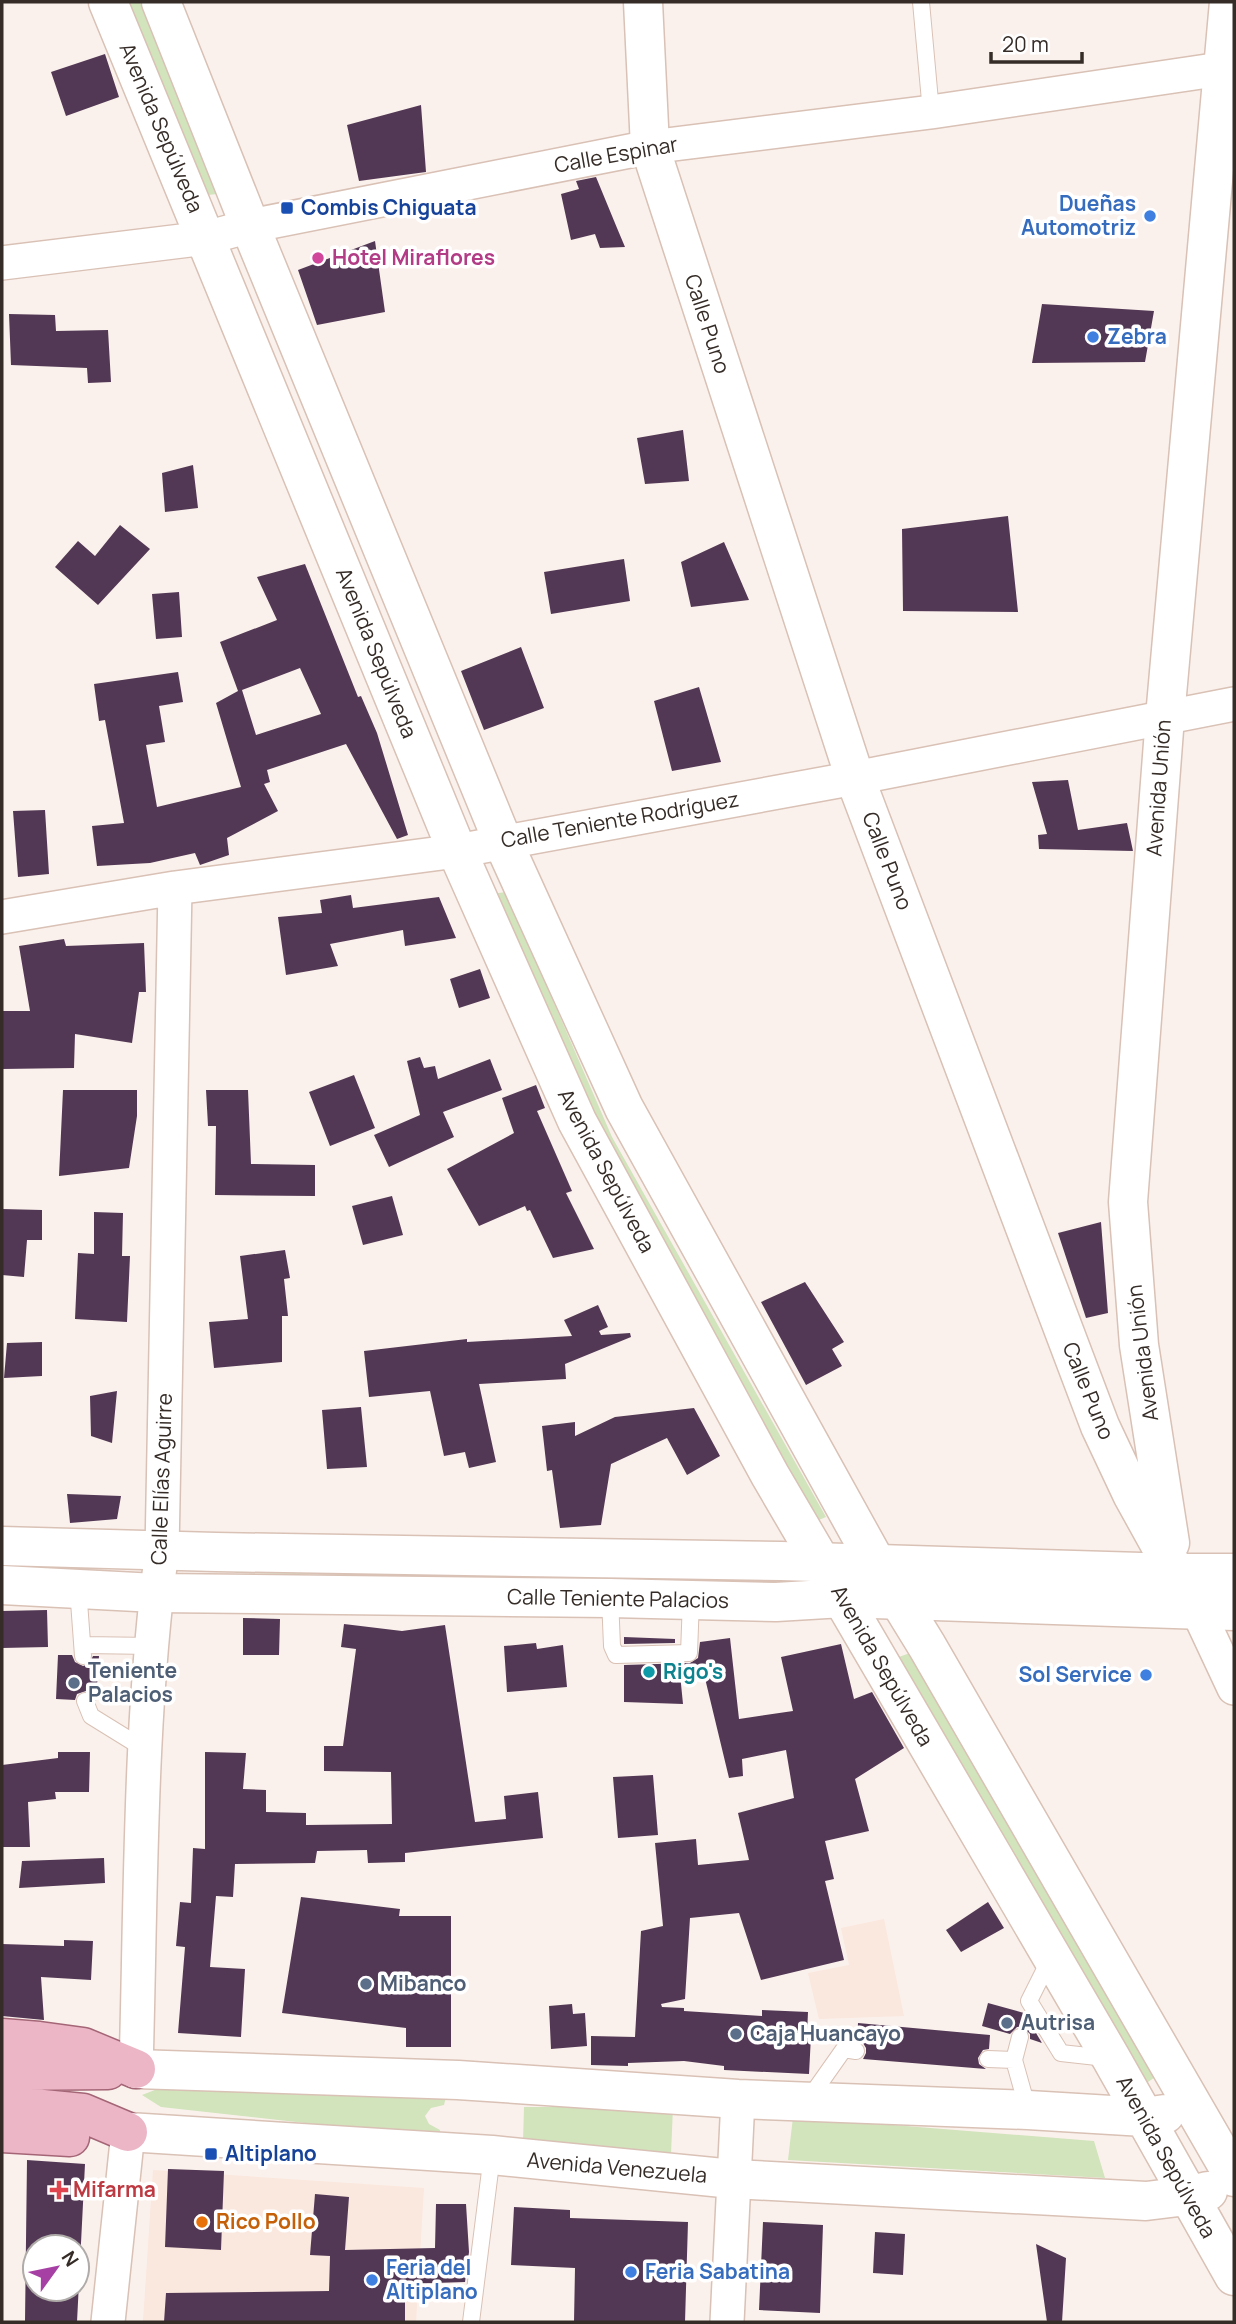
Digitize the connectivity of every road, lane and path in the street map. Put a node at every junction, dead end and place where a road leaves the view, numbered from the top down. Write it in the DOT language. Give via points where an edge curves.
graph roads {
  1 [pos="108,2"];
  2 [pos="161,2"];
  3 [pos="643,2"];
  4 [pos="921,2"];
  5 [pos="1229,2"];
  6 [pos="1229,67"];
  7 [pos="931,112"];
  8 [pos="650,147"];
  9 [pos="250,226"];
  10 [pos="206,238"];
  11 [pos="2,263"];
  12 [pos="411,617"];
  13 [pos="366,629"];
  14 [pos="1234,704"];
  15 [pos="1165,717"];
  16 [pos="855,778"];
  17 [pos="503,842"];
  18 [pos="457,851"];
  19 [pos="176,888"];
  20 [pos="2,917"];
  21 [pos="2,1546"];
  22 [pos="162,1551"];
  23 [pos="821,1563"];
  24 [pos="876,1563"];
  25 [pos="1175,1573"];
  26 [pos="1234,1573"];
  27 [pos="2,1585"];
  28 [pos="78,1588"];
  29 [pos="156,1593"];
  30 [pos="610,1598"];
  31 [pos="843,1598"];
  32 [pos="691,1600"];
  33 [pos="898,1600"];
  34 [pos="1197,1609"];
  35 [pos="1234,1611"];
  36 [pos="153,1646"];
  37 [pos="1234,1688"];
  38 [pos="85,1701"];
  39 [pos="146,1750"];
  40 [pos="1093,1932"];
  41 [pos="1051,1956"];
  42 [pos="1020,2037"];
  43 [pos="2,2038"];
  44 [pos="856,2051"];
  45 [pos="1111,2058"];
  46 [pos="988,2059"];
  47 [pos="1014,2060"];
  48 [pos="136,2069"];
  49 [pos="2,2071"];
  50 [pos="738,2099"];
  51 [pos="807,2101"];
  52 [pos="2,2105"];
  53 [pos="1028,2110"];
  54 [pos="1197,2110"];
  55 [pos="1144,2117"];
  56 [pos="128,2132"];
  57 [pos="2,2133"];
  58 [pos="492,2155"];
  59 [pos="1234,2177"];
  60 [pos="733,2179"];
  61 [pos="1234,2184"];
  62 [pos="1187,2196"];
  63 [pos="1234,2276"];
  64 [pos="108,2322"];
  65 [pos="471,2322"];
  66 [pos="727,2322"];
  1 -- 10 [label="street, Avenida Sepúlveda"];
  2 -- 9 [label="street"];
  3 -- 8 [label="street, Calle Puno"];
  4 -- 7 [label="lane"];
  5 -- 6 [label="street, Avenida Unión"];
  6 -- 7 [label="street, Calle Espinar"];
  6 -- 15 [label="street, Avenida Unión"];
  7 -- 8 [label="street, Calle Espinar"];
  8 -- 9 [label="street, Calle Espinar"];
  8 -- 16 [label="street, Calle Puno"];
  9 -- 10 [label="street, Calle Espinar"];
  9 -- 12 [label="street"];
  10 -- 11 [label="street, Calle Espinar"];
  10 -- 13 [label="street, Avenida Sepúlveda"];
  12 -- 13 [label="street"];
  12 -- 17 [label="street"];
  13 -- 18 [label="street, Avenida Sepúlveda"];
  14 -- 15 [label="street, Calle Teniente Rodríguez"];
  15 -- 16 [label="street, Calle Teniente Rodríguez"];
  15 -- 25 [label="street, Avenida Unión" via="1128,1202 1139,1345"];
  16 -- 17 [label="street, Calle Teniente Rodríguez"];
  16 -- 25 [label="street, Calle Puno" via="1100,1426"];
  17 -- 18 [label="street, Calle Teniente Rodríguez"];
  17 -- 24 [label="street" via="624,1108"];
  18 -- 19 [label="street, Calle Teniente Rodríguez"];
  18 -- 23 [label="street, Avenida Sepúlveda" via="577,1121"];
  19 -- 20 [label="street, Calle Teniente Rodríguez"];
  19 -- 22 [label="street, Calle Elías Aguirre"];
  21 -- 22 [label="street, Calle Teniente Palacios"];
  22 -- 23 [label="street, Calle Teniente Palacios"];
  22 -- 29 [label="street, Calle Elías Aguirre"];
  23 -- 24 [label="street, Calle Teniente Palacios"];
  23 -- 31 [label="street, Avenida Sepúlveda"];
  24 -- 25 [label="street, Calle Teniente Palacios"];
  24 -- 33 [label="street"];
  25 -- 26 [label="street, Calle Teniente Palacios"];
  25 -- 34 [label="street, Calle Puno"];
  27 -- 28 [label="street, Calle Teniente Palacios"];
  28 -- 29 [label="street, Calle Teniente Palacios"];
  28 -- 36 [label="lane" via="83,1650"];
  29 -- 30 [label="street, Calle Teniente Palacios"];
  29 -- 36 [label="street, Calle Elías Aguirre"];
  30 -- 32 [label="street, Calle Teniente Palacios"];
  30 -- 32 [label="lane" via="616,1655 689,1653"];
  31 -- 32 [label="street, Calle Teniente Palacios"];
  31 -- 33 [label="street, Calle Teniente Palacios"];
  31 -- 41 [label="street, Avenida Sepúlveda"];
  33 -- 34 [label="street, Calle Teniente Palacios"];
  33 -- 40 [label="street"];
  34 -- 35 [label="street, Calle Teniente Palacios"];
  34 -- 37 [label="street, Calle Puno"];
  36 -- 39 [label="street, Calle Elías Aguirre"];
  38 -- 39 [label="lane" via="91,1716"];
  39 -- 48 [label="street, Calle Elías Aguirre"];
  40 -- 41 [label="street"];
  40 -- 54 [label="street"];
  41 -- 45 [label="street, Avenida Sepúlveda"];
  41 -- 45 [label="lane" via="1028,2007 1061,2053"];
  42 -- 47 [label="lane"];
  43 -- 48 [label="main road" via="83,2048"];
  44 -- 51 [label="lane" via="844,2049"];
  45 -- 55 [label="street, Avenida Sepúlveda"];
  46 -- 47 [label="lane"];
  47 -- 53 [label="lane"];
  48 -- 49 [label="main road"];
  48 -- 50 [label="street" via="458,2080"];
  50 -- 51 [label="street"];
  50 -- 60 [label="street"];
  51 -- 53 [label="street"];
  52 -- 56 [label="main road, Avenida Venezuela" via="83,2113"];
  53 -- 55 [label="street"];
  54 -- 55 [label="street"];
  54 -- 59 [label="street"];
  55 -- 62 [label="street, Avenida Sepúlveda"];
  56 -- 57 [label="main road" via="86,2138"];
  56 -- 58 [label="street, Avenida Venezuela"];
  56 -- 64 [label="street"];
  58 -- 60 [label="street, Avenida Venezuela"];
  58 -- 65 [label="lane"];
  60 -- 62 [label="street, Avenida Venezuela" via="1146,2201"];
  60 -- 66 [label="street"];
  61 -- 62 [label="street, Avenida Venezuela"];
  62 -- 63 [label="street, Avenida Sepúlveda"];
}
